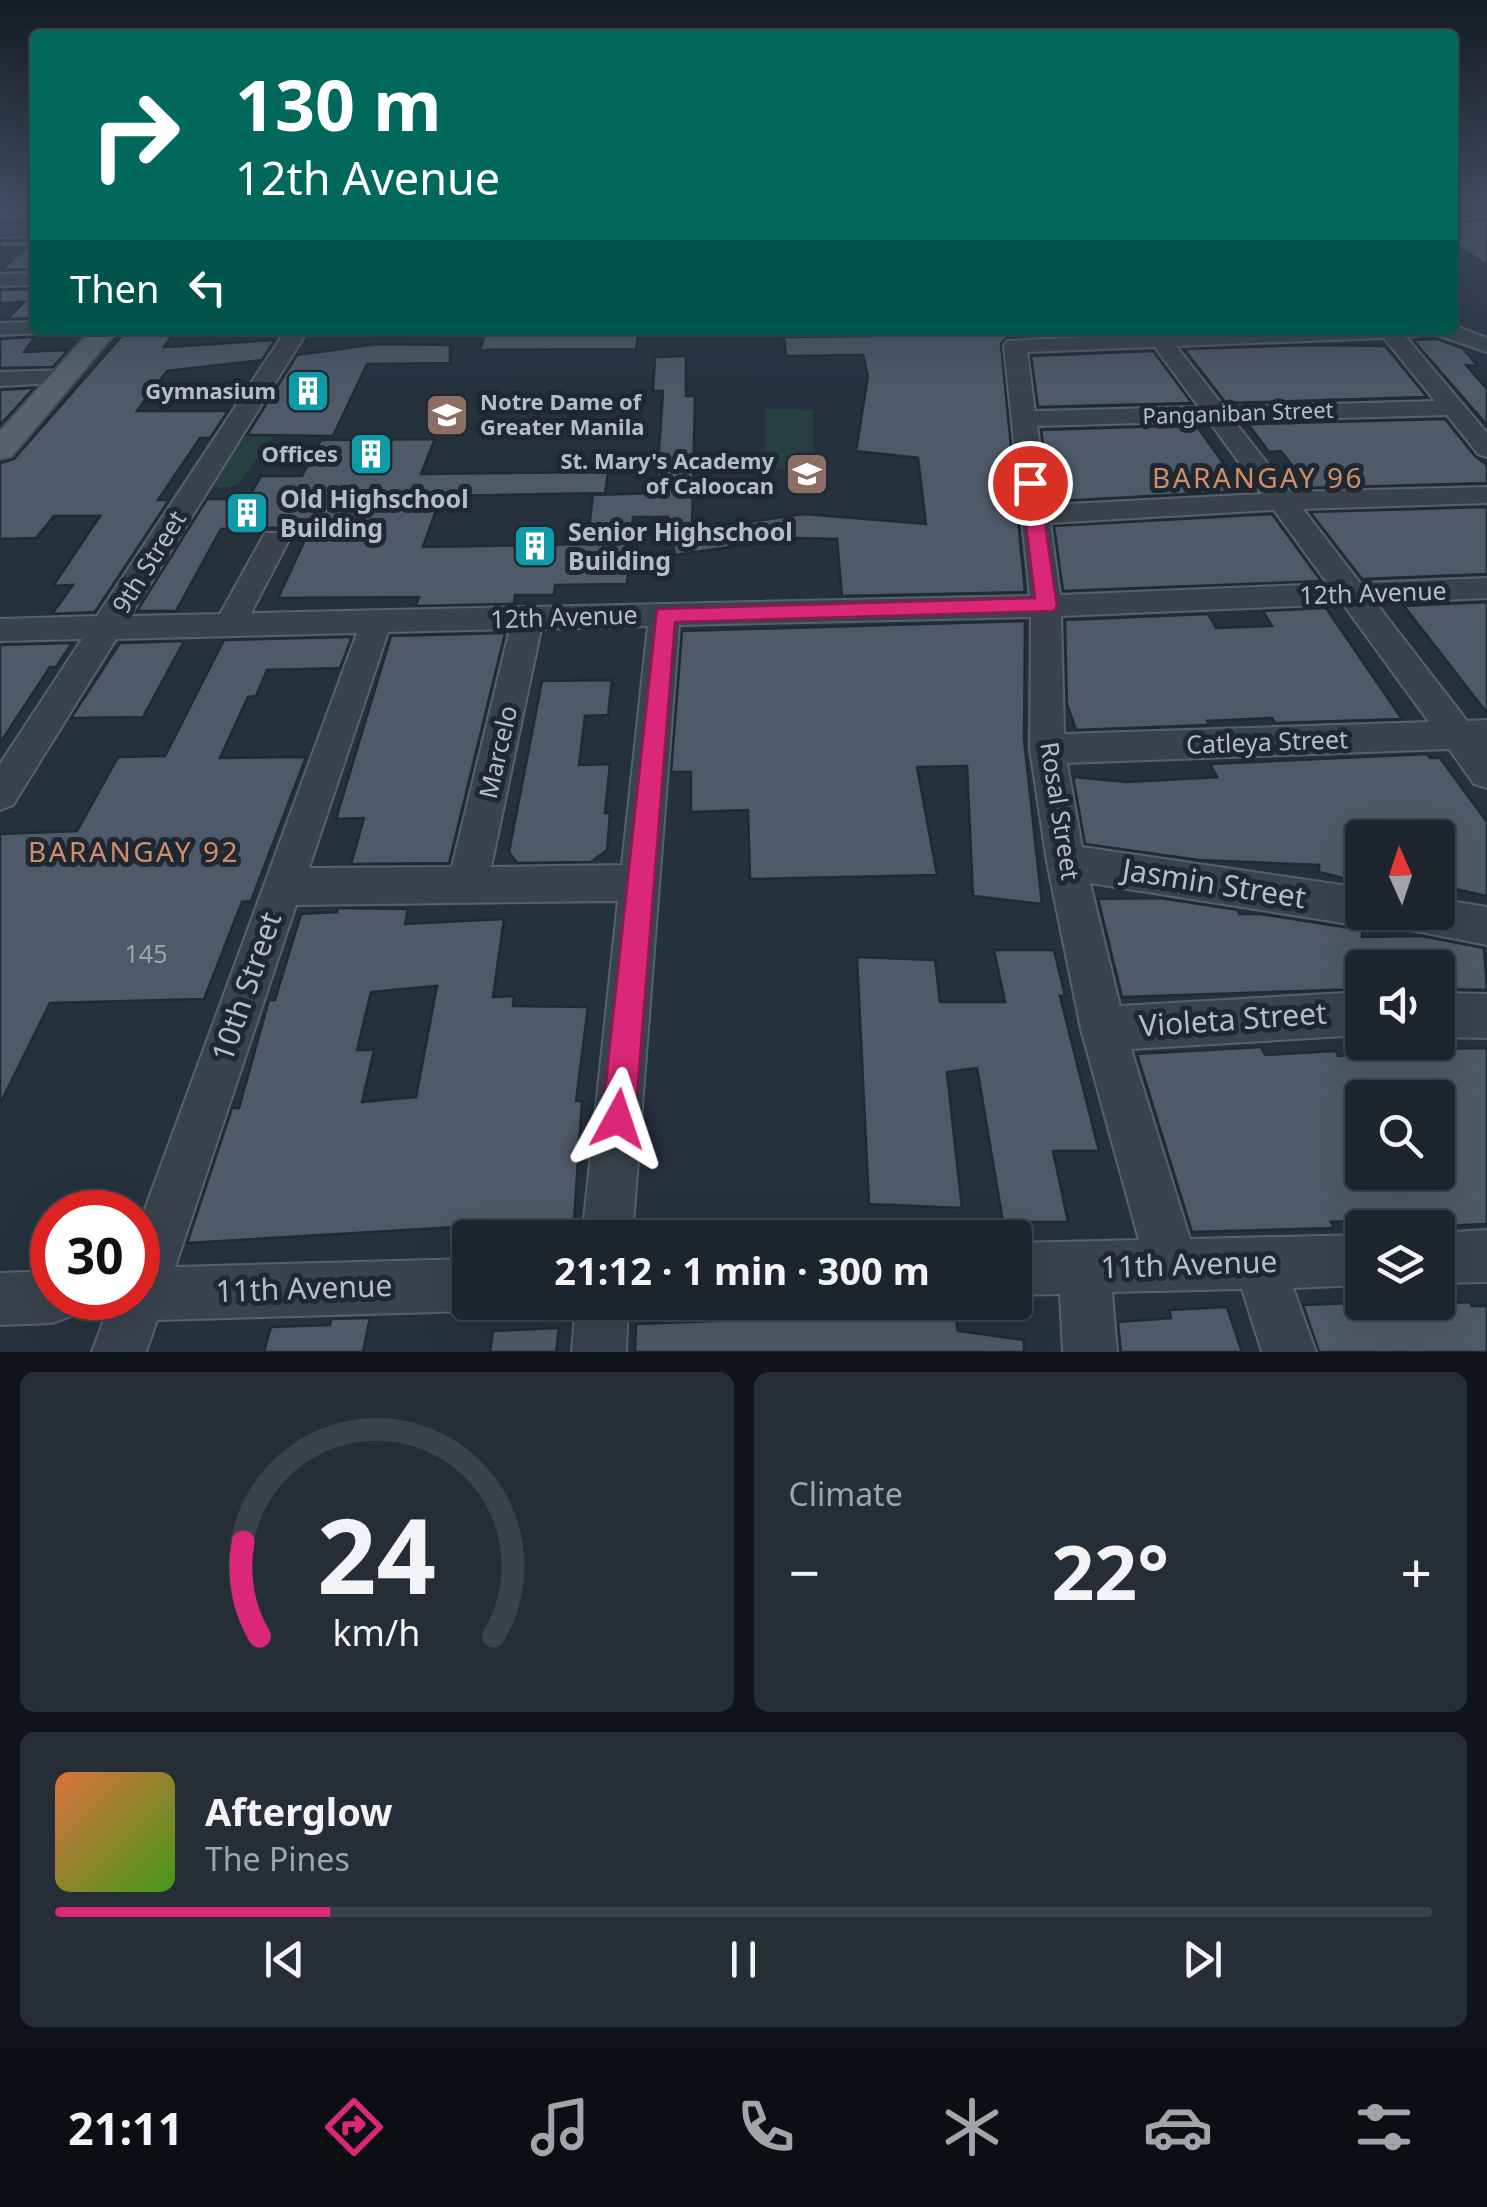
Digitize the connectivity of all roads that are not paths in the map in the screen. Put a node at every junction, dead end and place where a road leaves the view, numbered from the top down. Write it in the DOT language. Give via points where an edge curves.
graph roads {
  1 [pos="30,279"];
  2 [pos="0,280"];
  3 [pos="30,328"];
  4 [pos="0,329"];
  5 [pos="102,335"];
  6 [pos="294,335"];
  7 [pos="1144,335"];
  8 [pos="1157,335"];
  9 [pos="1401,335"];
  10 [pos="1457,335"];
  11 [pos="1487,346"];
  12 [pos="66,377"];
  13 [pos="0,379"];
  14 [pos="1452,408"];
  15 [pos="1216,414"];
  16 [pos="1022,419"];
  17 [pos="0,450"];
  18 [pos="1487,450"];
  19 [pos="1487,495"];
  20 [pos="1282,501"];
  21 [pos="1034,515"];
  22 [pos="275,540"];
  23 [pos="1487,588"];
  24 [pos="1352,594"];
  25 [pos="1046,606"];
  26 [pos="664,614"];
  27 [pos="528,618"];
  28 [pos="376,622"];
  29 [pos="229,626"];
  30 [pos="107,629"];
  31 [pos="0,630"];
  32 [pos="1473,735"];
  33 [pos="1047,749"];
  34 [pos="1487,773"];
  35 [pos="0,794"];
  36 [pos="1066,862"];
  37 [pos="640,883"];
  38 [pos="468,886"];
  39 [pos="282,887"];
  40 [pos="1345,904"];
  41 [pos="1455,921"];
  42 [pos="1487,926"];
  43 [pos="1345,1014"];
  44 [pos="1455,1015"];
  45 [pos="1487,1016"];
  46 [pos="1103,1029"];
  47 [pos="609,1220"];
  48 [pos="160,1234"];
  49 [pos="1487,1256"];
  50 [pos="1455,1257"];
  51 [pos="1345,1260"];
  52 [pos="1259,1263"];
  53 [pos="1172,1265"];
  54 [pos="1084,1268"];
  55 [pos="1032,1270"];
  56 [pos="452,1285"];
  57 [pos="160,1293"];
  58 [pos="30,1297"];
  59 [pos="0,1298"];
  60 [pos="130,1320"];
  61 [pos="601,1320"];
  62 [pos="119,1352"];
  63 [pos="599,1352"];
  64 [pos="1090,1352"];
  65 [pos="1290,1352"];
  1 -- 2 [label="street"];
  3 -- 4 [label="street"];
  5 -- 12 [label="main road"];
  6 -- 30 [label="street, 9th Street"];
  7 -- 16 [label="street, Rosal Street" via="1015,346"];
  8 -- 15 [label="street"];
  9 -- 14 [label="street"];
  10 -- 11 [label="street"];
  12 -- 13 [label="street"];
  12 -- 17 [label="main road"];
  14 -- 15 [label="street, Panganiban Street"];
  14 -- 18 [label="street"];
  15 -- 16 [label="street, Panganiban Street"];
  15 -- 20 [label="street"];
  16 -- 21 [label="street, Rosal Street"];
  19 -- 20 [label="street"];
  20 -- 21 [label="street"];
  20 -- 24 [label="street"];
  21 -- 25 [label="street, Rosal Street"];
  22 -- 29 [label="street"];
  23 -- 24 [label="street, 12th Avenue"];
  24 -- 25 [label="street, 12th Avenue"];
  24 -- 32 [label="street"];
  25 -- 26 [label="street, 12th Avenue"];
  25 -- 33 [label="street, Rosal Street"];
  26 -- 27 [label="street, 12th Avenue"];
  26 -- 37 [label="street"];
  27 -- 28 [label="street, 12th Avenue"];
  27 -- 38 [label="street, Marcelo"];
  28 -- 29 [label="street, 12th Avenue"];
  28 -- 39 [label="street, 10th Street"];
  29 -- 30 [label="street, 12th Avenue"];
  30 -- 31 [label="street, 12th Avenue"];
  30 -- 35 [label="street, 9th Street"];
  32 -- 33 [label="street, Catleya Street"];
  32 -- 34 [label="street"];
  33 -- 36 [label="street, Rosal Street"];
  36 -- 40 [label="street, Jasmin Street"];
  36 -- 46 [label="street, Rosal Street"];
  37 -- 38 [label="street"];
  37 -- 47 [label="street"];
  38 -- 39 [label="street"];
  39 -- 48 [label="street, 10th Street"];
  41 -- 42 [label="street"];
  43 -- 46 [label="street, Violeta Street"];
  44 -- 45 [label="street"];
  46 -- 53 [label="street, Rosal Street"];
  49 -- 50 [label="street"];
  51 -- 52 [label="street, 11th Avenue"];
  52 -- 53 [label="street, 11th Avenue"];
  52 -- 65 [label="street"];
  53 -- 54 [label="street, 11th Avenue"];
  54 -- 55 [label="street, 11th Avenue"];
  54 -- 64 [label="street"];
  56 -- 57 [label="street, 11th Avenue"];
  58 -- 59 [label="street"];
  60 -- 62 [label="street, 10th Street"];
  61 -- 63 [label="street"];
}
